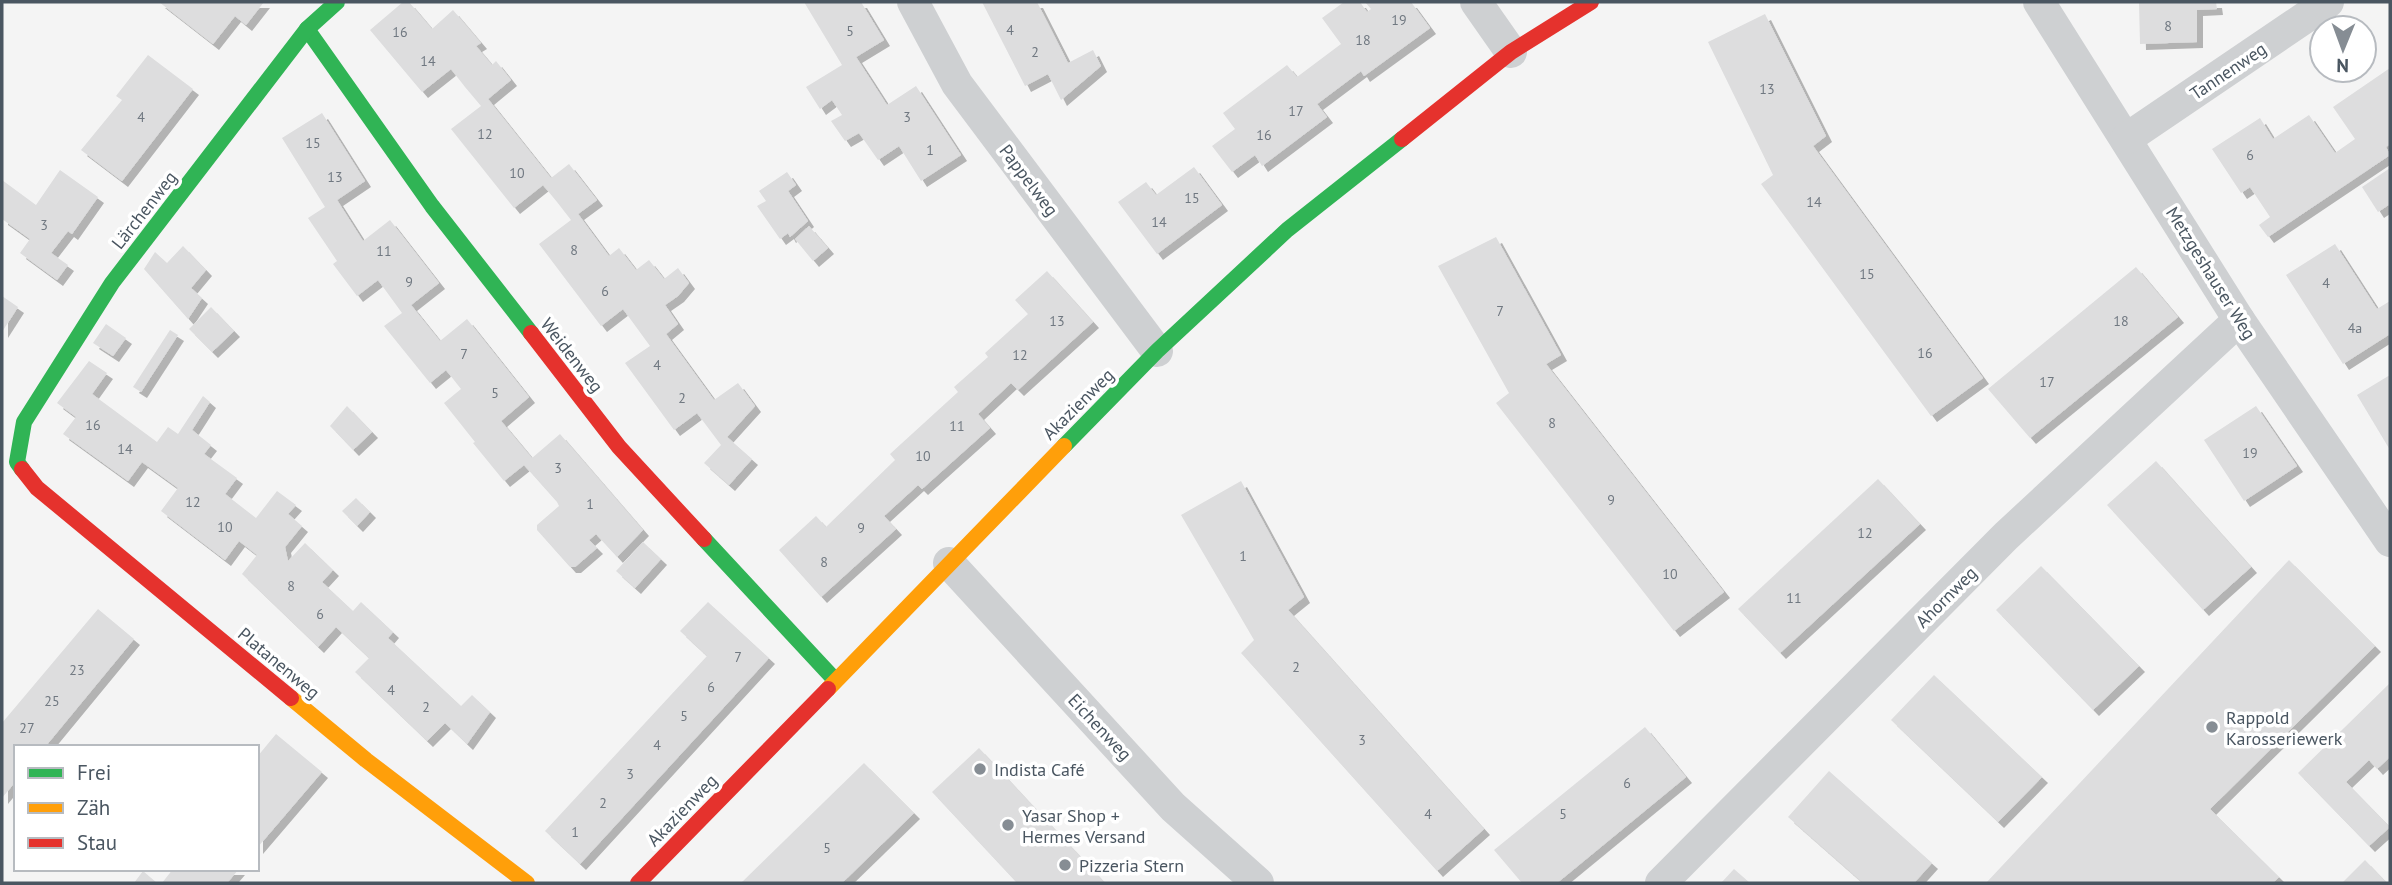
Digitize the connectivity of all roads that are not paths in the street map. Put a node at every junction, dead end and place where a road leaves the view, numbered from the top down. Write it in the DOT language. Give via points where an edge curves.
graph roads {
  1 [pos="337,2"];
  2 [pos="913,2"];
  3 [pos="1476,2"];
  4 [pos="1591,2"];
  5 [pos="2039,2"];
  6 [pos="2328,2"];
  7 [pos="307,29"];
  8 [pos="1511,52"];
  9 [pos="2126,139"];
  10 [pos="2239,320"];
  11 [pos="1157,351"];
  12 [pos="17,462"];
  13 [pos="2390,541"];
  14 [pos="948,563"];
  15 [pos="835,680"];
  16 [pos="527,883"];
  17 [pos="638,883"];
  18 [pos="1258,883"];
  19 [pos="1661,883"];
  1 -- 7 [label="street, Lärchenweg"];
  2 -- 11 [label="street, Pappelweg" via="957,85"];
  3 -- 8 [label="street"];
  4 -- 8 [label="street, Akazienweg"];
  5 -- 9 [label="street, Metzgeshauser Weg"];
  6 -- 9 [label="street, Tannenweg"];
  7 -- 12 [label="street, Lärchenweg" via="111,283 24,422"];
  7 -- 15 [label="street, Weidenweg" via="432,206 620,447"];
  8 -- 11 [label="street, Akazienweg" via="1287,230"];
  9 -- 10 [label="street, Metzgeshauser Weg"];
  10 -- 13 [label="street, Metzgeshauser Weg"];
  10 -- 19 [label="street, Ahornweg" via="2006,536"];
  11 -- 14 [label="street, Akazienweg"];
  12 -- 16 [label="street, Platanenweg" via="37,488 366,760"];
  14 -- 15 [label="street, Akazienweg"];
  14 -- 18 [label="street, Eichenweg" via="1173,807"];
  15 -- 17 [label="street, Akazienweg"];
}
